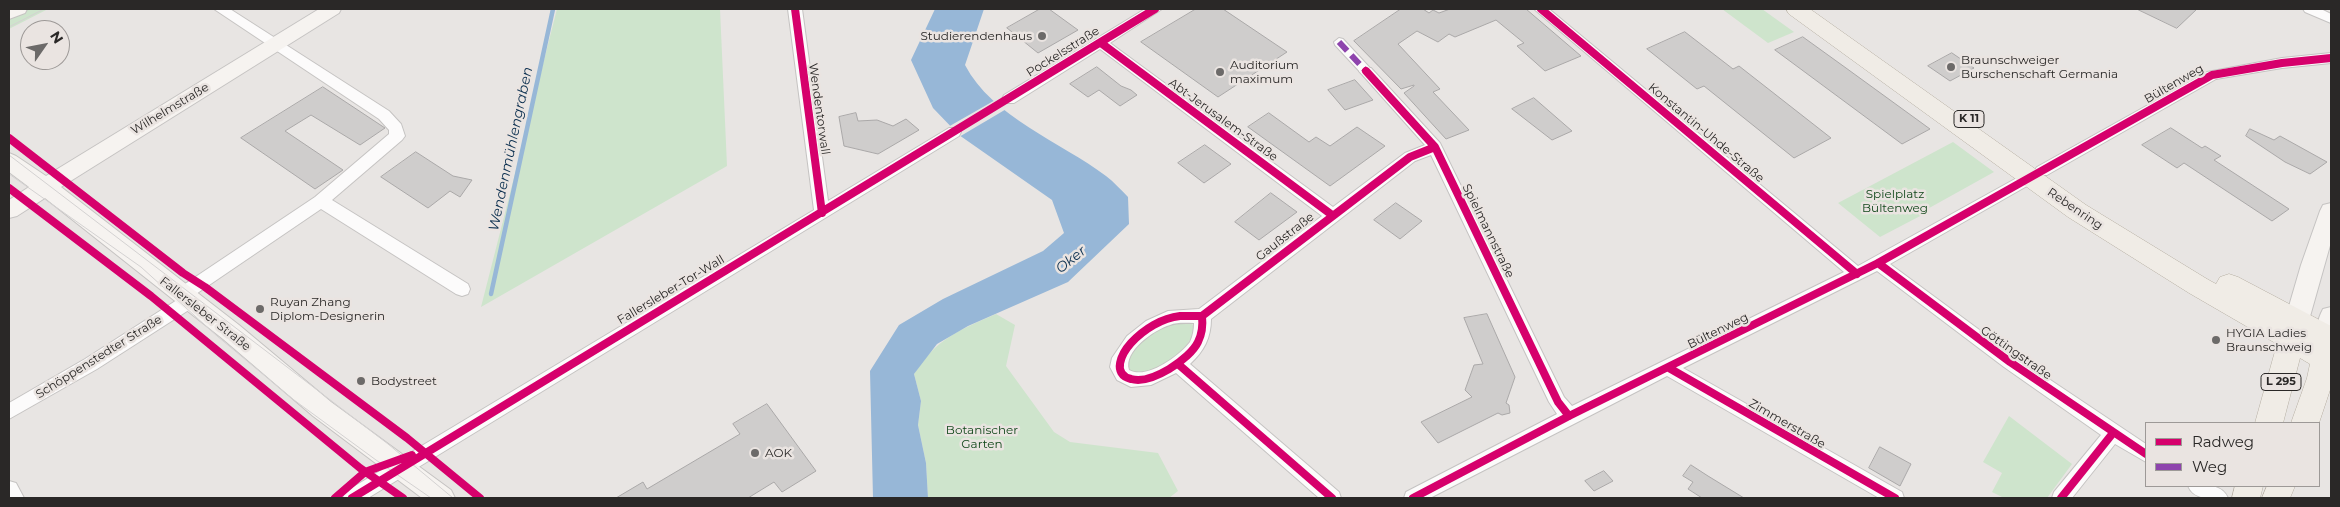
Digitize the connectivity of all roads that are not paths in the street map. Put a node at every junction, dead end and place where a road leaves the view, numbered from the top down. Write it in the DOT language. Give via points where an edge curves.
graph roads {
  1 [pos="18,9"];
  2 [pos="220,9"];
  3 [pos="332,9"];
  4 [pos="794,9"];
  5 [pos="1155,9"];
  6 [pos="1540,9"];
  7 [pos="1796,9"];
  8 [pos="1814,9"];
  9 [pos="2310,9"];
  10 [pos="9,14"];
  11 [pos="2331,19"];
  12 [pos="1101,42"];
  13 [pos="1339,42"];
  14 [pos="275,45"];
  15 [pos="2331,58"];
  16 [pos="1366,71"];
  17 [pos="1009,99"];
  18 [pos="954,132"];
  19 [pos="1435,148"];
  20 [pos="9,161"];
  21 [pos="2036,174"];
  22 [pos="45,187"];
  23 [pos="321,201"];
  24 [pos="9,210"];
  25 [pos="822,212"];
  26 [pos="2331,212"];
  27 [pos="1332,215"];
  28 [pos="1878,263"];
  29 [pos="1857,274"];
  30 [pos="462,289"];
  31 [pos="185,298"];
  32 [pos="1202,316"];
  33 [pos="2294,330"];
  34 [pos="2329,342"];
  35 [pos="1178,364"];
  36 [pos="1669,368"];
  37 [pos="9,412"];
  38 [pos="1569,416"];
  39 [pos="2269,422"];
  40 [pos="2305,422"];
  41 [pos="2113,433"];
  42 [pos="2145,453"];
  43 [pos="400,468"];
  44 [pos="2198,487"];
  45 [pos="9,489"];
  46 [pos="15,498"];
  47 [pos="352,498"];
  48 [pos="442,498"];
  49 [pos="1332,498"];
  50 [pos="1413,498"];
  51 [pos="1895,498"];
  52 [pos="2061,498"];
  53 [pos="2219,498"];
  1 -- 10 [label="main road"];
  2 -- 14 [label="street"];
  3 -- 14 [label="main road, Wilhelmstraße"];
  4 -- 25 [label="street, Wendentorwall"];
  5 -- 12 [label="street, Pockelsstraße"];
  6 -- 29 [label="street, Konstantin-Uhde-Straße"];
  7 -- 21 [label="main road, Rebenring / K 11"];
  8 -- 21 [label="main road, Rebenring / K 11"];
  9 -- 11 [label="street"];
  12 -- 17 [label="street, Pockelsstraße"];
  12 -- 27 [label="street, Abt-Jerusalem-Straße"];
  13 -- 16 [label="street, Spielmannstraße"];
  14 -- 22 [label="main road, Wilhelmstraße"];
  14 -- 23 [label="street, Schöppenstedter Straße" via="384,115 396,128 397,136"];
  15 -- 21 [label="street, Bültenweg" via="2212,75"];
  16 -- 19 [label="street, Spielmannstraße"];
  18 -- 25 [label="street, Fallersleber-Tor-Wall"];
  19 -- 27 [label="street, Gaußstraße" via="1410,157"];
  19 -- 38 [label="street, Spielmannstraße" via="1558,402"];
  20 -- 22 [label="main road, Fallersleber Straße"];
  21 -- 28 [label="street, Bültenweg"];
  21 -- 33 [label="main road, Rebenring / K 11" via="2077,211 2152,258"];
  22 -- 24 [label="main road, Wilhelmstraße"];
  22 -- 31 [label="main road, Fallersleber Straße"];
  23 -- 30 [label="street"];
  23 -- 31 [label="street, Schöppenstedter Straße" via="211,274"];
  25 -- 43 [label="street, Fallersleber-Tor-Wall"];
  26 -- 33 [label="main road"];
  27 -- 32 [label="street, Gaußstraße"];
  28 -- 29 [label="street, Bültenweg"];
  28 -- 41 [label="street, Göttingstraße" via="1953,321"];
  29 -- 36 [label="street, Bültenweg"];
  31 -- 37 [label="street, Schöppenstedter Straße" via="91,364"];
  31 -- 43 [label="main road, Fallersleber Straße"];
  32 -- 35 [label="street" via="1203,326 1197,344"];
  32 -- 35 [label="street" via="1180,316 1157,322 1132,341 1119,363 1125,376 1137,379 1153,376"];
  33 -- 34 [label="main road, L 295"];
  33 -- 39 [label="main road, L 295"];
  34 -- 40 [label="main road, L 295"];
  35 -- 49 [label="street"];
  36 -- 38 [label="street, Bültenweg"];
  36 -- 51 [label="street, Zimmerstraße"];
  38 -- 50 [label="street, Bültenweg"];
  41 -- 42 [label="street, Göttingstraße"];
  41 -- 52 [label="street"];
  43 -- 47 [label="street, Fallersleber-Tor-Wall"];
  43 -- 48 [label="main road, Fallersleber Straße"];
  44 -- 53 [label="street"];
  45 -- 46 [label="street"];
}
